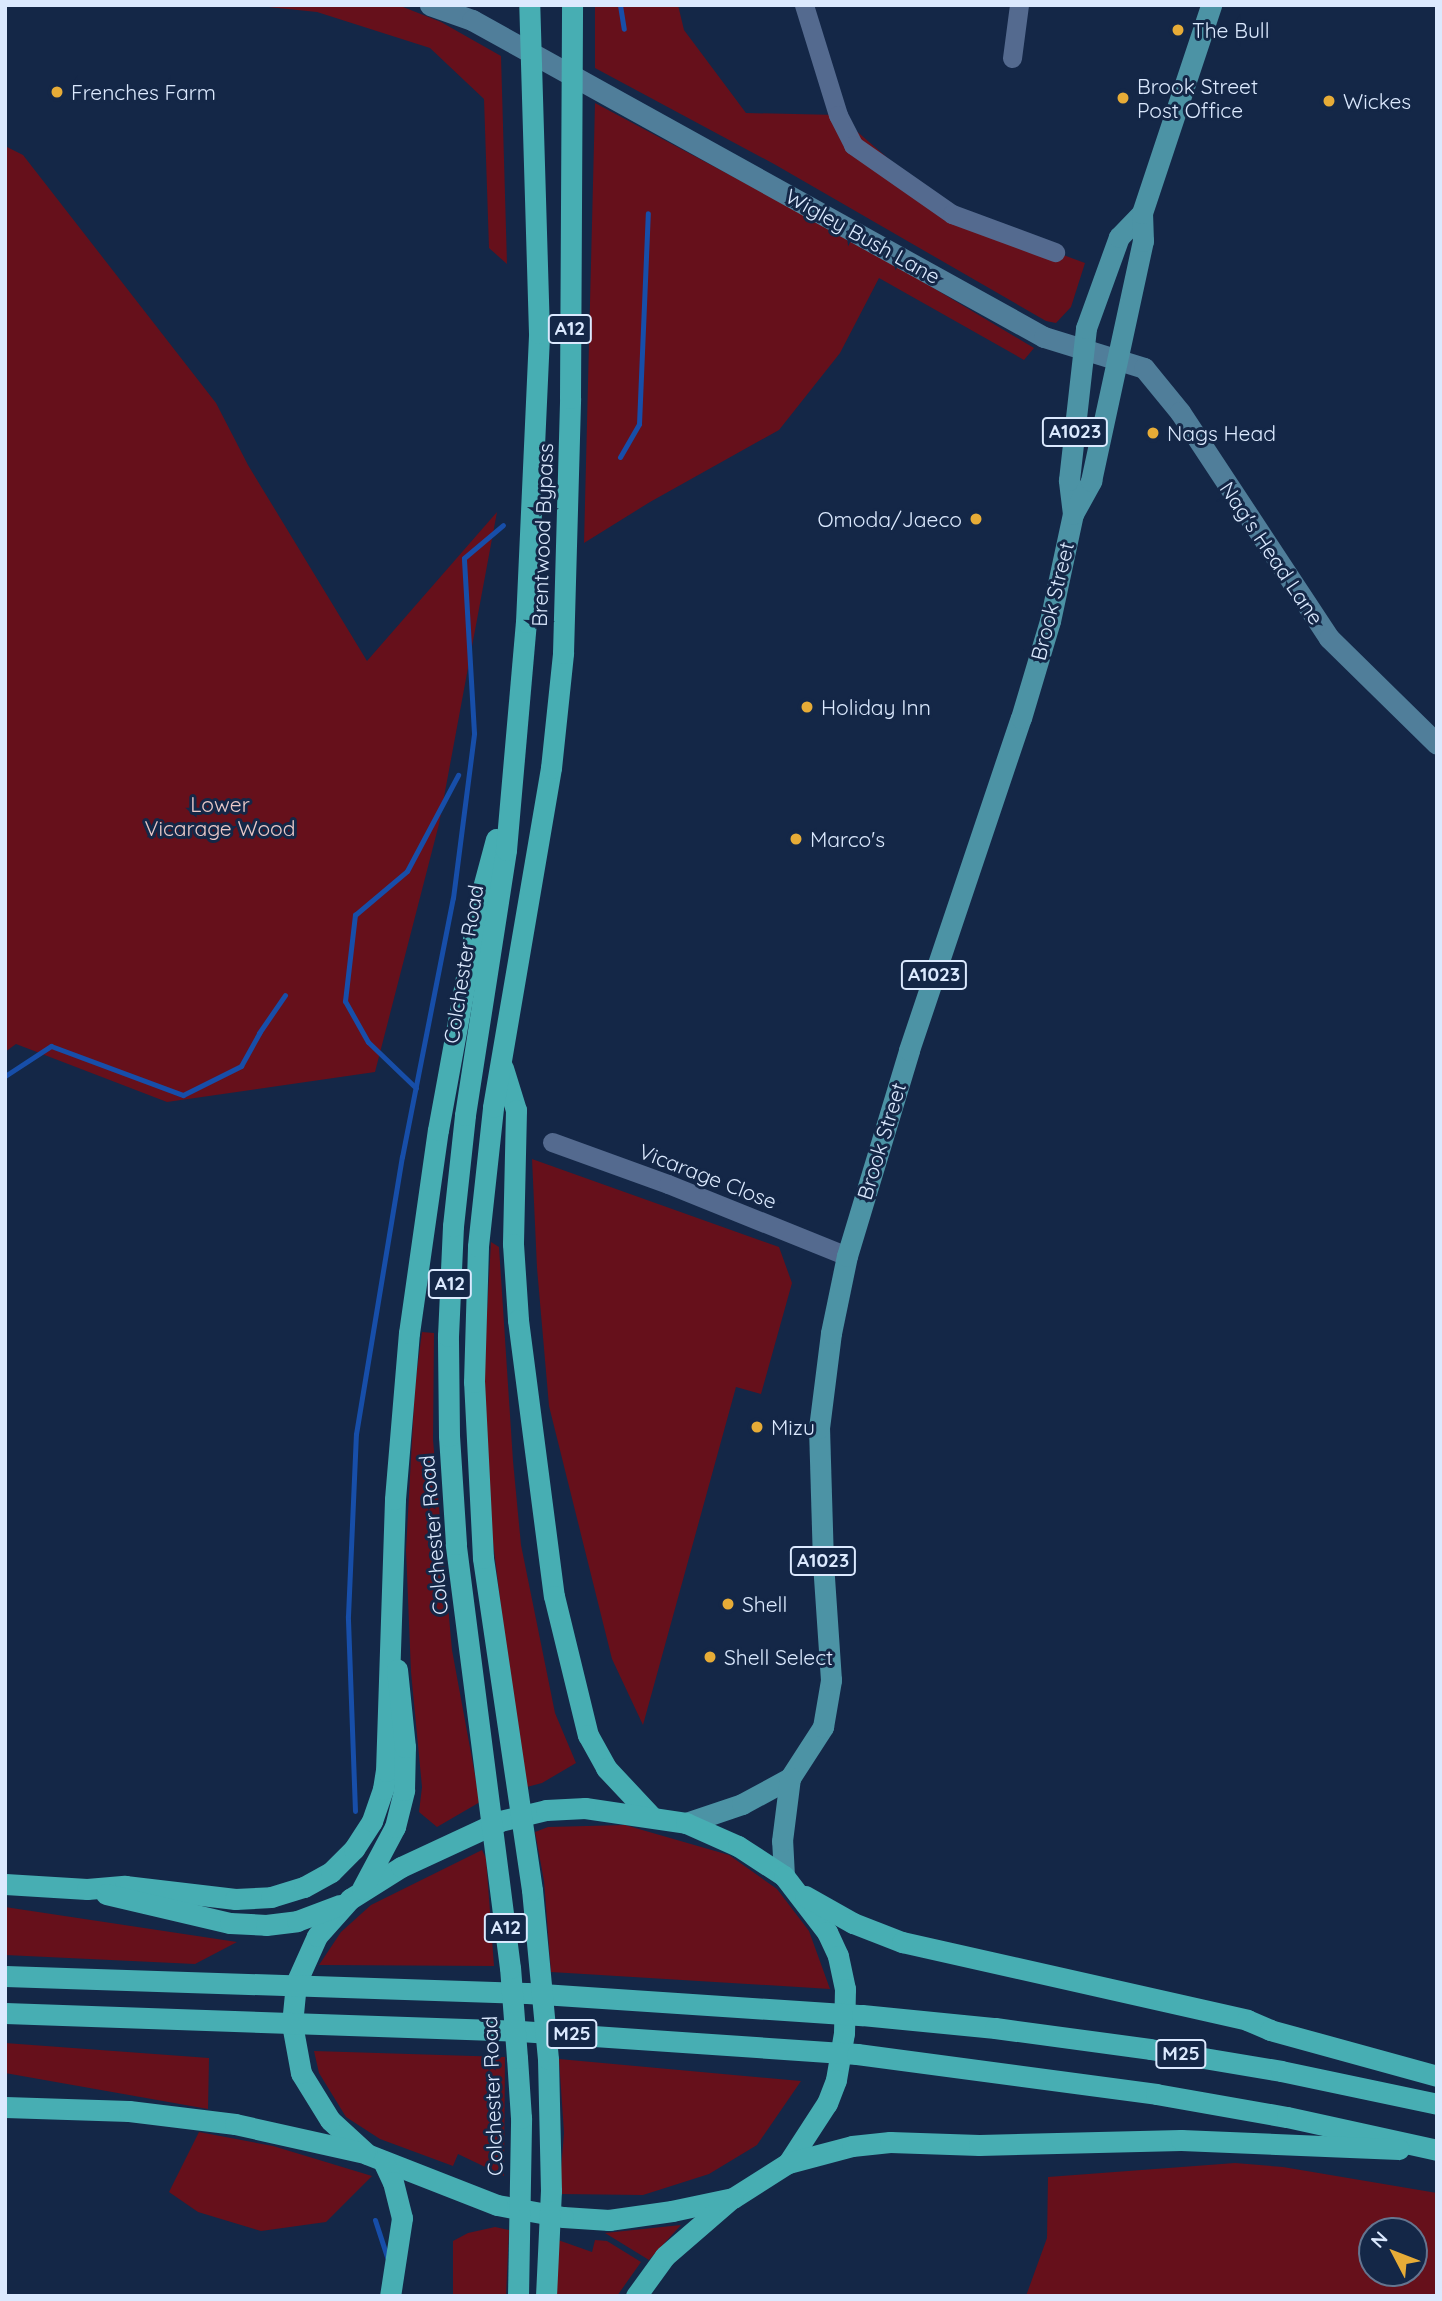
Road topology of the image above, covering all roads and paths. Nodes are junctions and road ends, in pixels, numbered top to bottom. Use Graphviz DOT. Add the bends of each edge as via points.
graph roads {
  1 [pos="430,5"];
  2 [pos="529,5"];
  3 [pos="572,5"];
  4 [pos="804,5"];
  5 [pos="1019,5"];
  6 [pos="1211,5"];
  7 [pos="1012,58"];
  8 [pos="1142,213"];
  9 [pos="1055,252"];
  10 [pos="1084,351"];
  11 [pos="1117,359"];
  12 [pos="1073,514"];
  13 [pos="1437,744"];
  14 [pos="515,770"];
  15 [pos="501,1062"];
  16 [pos="552,1142"];
  17 [pos="847,1256"];
  18 [pos="392,1640"];
  19 [pos="790,1778"];
  20 [pos="650,1816"];
  21 [pos="686,1823"];
  22 [pos="784,1876"];
  23 [pos="5,1884"];
  24 [pos="87,1889"];
  25 [pos="800,1894"];
  26 [pos="356,1895"];
  27 [pos="5,1976"];
  28 [pos="5,2013"];
  29 [pos="1247,2020"];
  30 [pos="1437,2063"];
  31 [pos="1437,2076"];
  32 [pos="1437,2104"];
  33 [pos="5,2107"];
  34 [pos="1434,2149"];
  35 [pos="375,2157"];
  36 [pos="788,2163"];
  37 [pos="733,2198"];
  38 [pos="520,2234"];
  39 [pos="390,2296"];
  40 [pos="512,2296"];
  41 [pos="517,2296"];
  42 [pos="546,2296"];
  43 [pos="636,2296"];
  1 -- 10 [label="street, Wigley Bush Lane" via="472,20 1025,327"];
  2 -- 14 [label="highway, Brentwood Bypass / A12" via="538,332"];
  3 -- 15 [label="highway, Brentwood Bypass / A12" via="563,653 551,768"];
  4 -- 9 [label="street" via="838,115 853,145 951,214"];
  5 -- 7 [label="street"];
  6 -- 8 [label="main road, Brook Street / A1023"];
  8 -- 10 [label="main road, Brook Street / A1023" via="1119,237 1086,328"];
  8 -- 11 [label="main road, Brook Street / A1023" via="1143,241"];
  10 -- 11 [label="street, Wigley Bush Lane"];
  10 -- 12 [label="main road, Brook Street / A1023" via="1069,480"];
  11 -- 12 [label="main road, Brook Street / A1023" via="1091,481"];
  11 -- 13 [label="street, Nag's Head Lane" via="1144,368 1154,379 1329,638"];
  12 -- 17 [label="main road, Brook Street / A1023" via="1050,621 1021,718 909,1050"];
  14 -- 18 [label="highway, A12" via="481,895 434,1157 409,1333"];
  14 -- 38 [label="highway, Colchester Road / A12" via="464,1115 448,1336 456,1544 513,2006 521,2118"];
  15 -- 20 [label="highway, A12" via="516,1110 513,1244 518,1320 554,1596 588,1735 606,1768"];
  15 -- 42 [label="highway, A12" via="478,1246 476,1463 483,1558 532,1890 546,2034 551,2112"];
  16 -- 17 [label="street, Vicarage Close"];
  17 -- 19 [label="main road, Brook Street / A1023" via="819,1428 831,1680 823,1727"];
  18 -- 24 [label="highway" via="383,1789 364,1835 338,1866 304,1887 271,1897 226,1898 134,1887"];
  18 -- 26 [label="highway, A12" via="405,1747 404,1790 395,1827"];
  19 -- 21 [label="main road, Brook Street / A1023" via="742,1804"];
  19 -- 22 [label="main road, Brook Street / A1023" via="782,1841"];
  20 -- 21 [label="highway"];
  20 -- 26 [label="highway" via="585,1808 513,1817 401,1867"];
  21 -- 22 [label="highway" via="737,1846"];
  22 -- 25 [label="highway"];
  23 -- 24 [label="highway"];
  24 -- 26 [label="highway" via="230,1923 266,1925 297,1921"];
  25 -- 29 [label="highway, M25" via="853,1923 902,1942"];
  25 -- 36 [label="highway" via="838,1956 845,1989 844,2033 827,2103"];
  26 -- 35 [label="highway" via="317,1936 304,1960 296,1983 292,2024 309,2089 330,2120"];
  27 -- 32 [label="highway, M25" via="527,1993 922,2020 1217,2060"];
  28 -- 34 [label="highway, M25" via="520,2031 790,2049 922,2062 1194,2100"];
  29 -- 30 [label="highway, M25" via="1269,2020"];
  29 -- 31 [label="highway, M25"];
  33 -- 35 [label="highway" via="130,2111 235,2124"];
  34 -- 36 [label="highway, M25" via="1181,2140 979,2146 890,2142 852,2146"];
  35 -- 37 [label="highway" via="497,2205 571,2218 609,2220"];
  35 -- 39 [label="highway" via="393,2182 402,2218"];
  36 -- 37 [label="highway"];
  37 -- 43 [label="highway" via="665,2256"];
  38 -- 40 [label="highway"];
  38 -- 41 [label="highway, Colchester Road / A12"];
}
